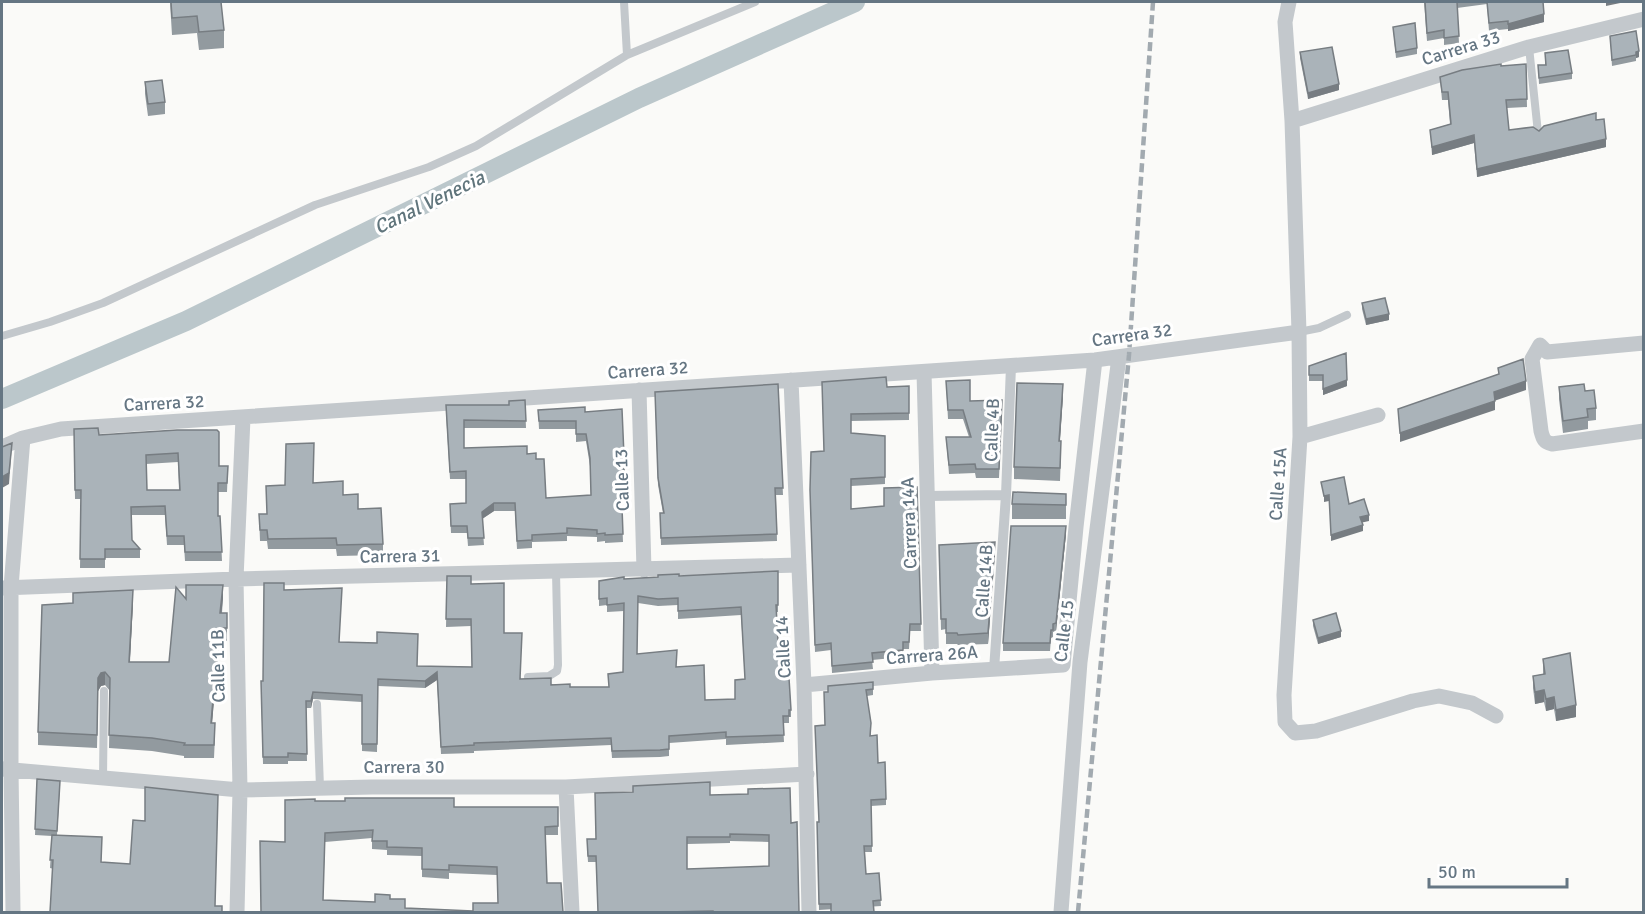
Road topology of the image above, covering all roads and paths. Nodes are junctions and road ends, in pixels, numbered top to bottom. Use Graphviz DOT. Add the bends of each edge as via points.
graph roads {
  1 [pos="624,2"];
  2 [pos="754,2"];
  3 [pos="1288,2"];
  4 [pos="1644,19"];
  5 [pos="1529,47"];
  6 [pos="627,56"];
  7 [pos="1292,121"];
  8 [pos="1538,133"];
  9 [pos="1347,315"];
  10 [pos="1299,332"];
  11 [pos="2,336"];
  12 [pos="1644,343"];
  13 [pos="1119,357"];
  14 [pos="1095,360"];
  15 [pos="1011,366"];
  16 [pos="924,372"];
  17 [pos="791,380"];
  18 [pos="639,390"];
  19 [pos="1378,415"];
  20 [pos="243,418"];
  21 [pos="1644,431"];
  22 [pos="1300,437"];
  23 [pos="23,438"];
  24 [pos="2,447"];
  25 [pos="1006,495"];
  26 [pos="927,496"];
  27 [pos="1004,526"];
  28 [pos="1016,527"];
  29 [pos="799,565"];
  30 [pos="644,570"];
  31 [pos="556,572"];
  32 [pos="236,579"];
  33 [pos="7,588"];
  34 [pos="1063,664"];
  35 [pos="994,670"];
  36 [pos="932,673"];
  37 [pos="528,677"];
  38 [pos="804,685"];
  39 [pos="104,691"];
  40 [pos="317,704"];
  41 [pos="1496,716"];
  42 [pos="6,769"];
  43 [pos="807,774"];
  44 [pos="103,778"];
  45 [pos="566,787"];
  46 [pos="320,788"];
  47 [pos="240,790"];
  48 [pos="13,912"];
  49 [pos="237,912"];
  50 [pos="572,912"];
  51 [pos="809,912"];
  52 [pos="1061,912"];
  1 -- 6 [label="lane"];
  2 -- 6 [label="lane"];
  3 -- 7 [label="street, Calle 15A" via="1285,22"];
  4 -- 5 [label="street, Carrera 33"];
  5 -- 7 [label="street, Carrera 33"];
  5 -- 8 [label="lane"];
  6 -- 11 [label="lane" via="476,146 429,167 315,205 103,303"];
  7 -- 10 [label="street, Calle 15A"];
  9 -- 10 [label="lane"];
  10 -- 13 [label="street, Carrera 32"];
  10 -- 22 [label="street, Calle 15A"];
  12 -- 21 [label="street" via="1548,352 1540,345 1532,358 1543,440 1552,444"];
  13 -- 14 [label="street, Carrera 32"];
  13 -- 52 [label="street, Calle 15" via="1080,662"];
  14 -- 15 [label="street, Carrera 32"];
  14 -- 34 [label="street, Calle 15" via="1070,527"];
  15 -- 16 [label="street, Carrera 32"];
  15 -- 25 [label="street, Calle 4B"];
  16 -- 17 [label="street, Carrera 32"];
  16 -- 26 [label="street, Carrera 14A"];
  17 -- 18 [label="street, Carrera 32"];
  17 -- 29 [label="street, Calle 14"];
  18 -- 20 [label="street, Carrera 32"];
  18 -- 30 [label="street, Calle 13"];
  19 -- 22 [label="street"];
  20 -- 23 [label="street, Carrera 32" via="61,429"];
  20 -- 32 [label="street, Calle 11B"];
  22 -- 41 [label="street, Calle 15A" via="1283,715 1289,729 1300,734 1316,731 1439,696 1472,703"];
  23 -- 24 [label="street, Carrera 32"];
  23 -- 33 [label="street"];
  25 -- 26 [label="street"];
  25 -- 27 [label="street, Calle 14B"];
  26 -- 36 [label="street, Carrera 14A"];
  27 -- 28 [label="street"];
  27 -- 35 [label="street, Calle 14B"];
  29 -- 30 [label="street, Carrera 31"];
  29 -- 38 [label="street, Calle 14"];
  30 -- 31 [label="street, Carrera 31"];
  31 -- 32 [label="street, Carrera 31"];
  31 -- 37 [label="lane" via="557,671 549,676"];
  32 -- 33 [label="street, Carrera 31"];
  32 -- 47 [label="street, Calle 11B"];
  33 -- 42 [label="street"];
  34 -- 35 [label="street, Carrera 26A"];
  35 -- 36 [label="street, Carrera 26A"];
  36 -- 38 [label="street, Carrera 26A"];
  38 -- 43 [label="street, Calle 14"];
  39 -- 44 [label="lane"];
  40 -- 46 [label="lane"];
  42 -- 44 [label="street, Carrera 30"];
  42 -- 48 [label="street"];
  43 -- 45 [label="street, Carrera 30"];
  43 -- 51 [label="street, Calle 14"];
  44 -- 47 [label="street, Carrera 30"];
  45 -- 46 [label="street, Carrera 30"];
  45 -- 50 [label="street"];
  46 -- 47 [label="street, Carrera 30"];
  47 -- 49 [label="street, Calle 11B"];
}
